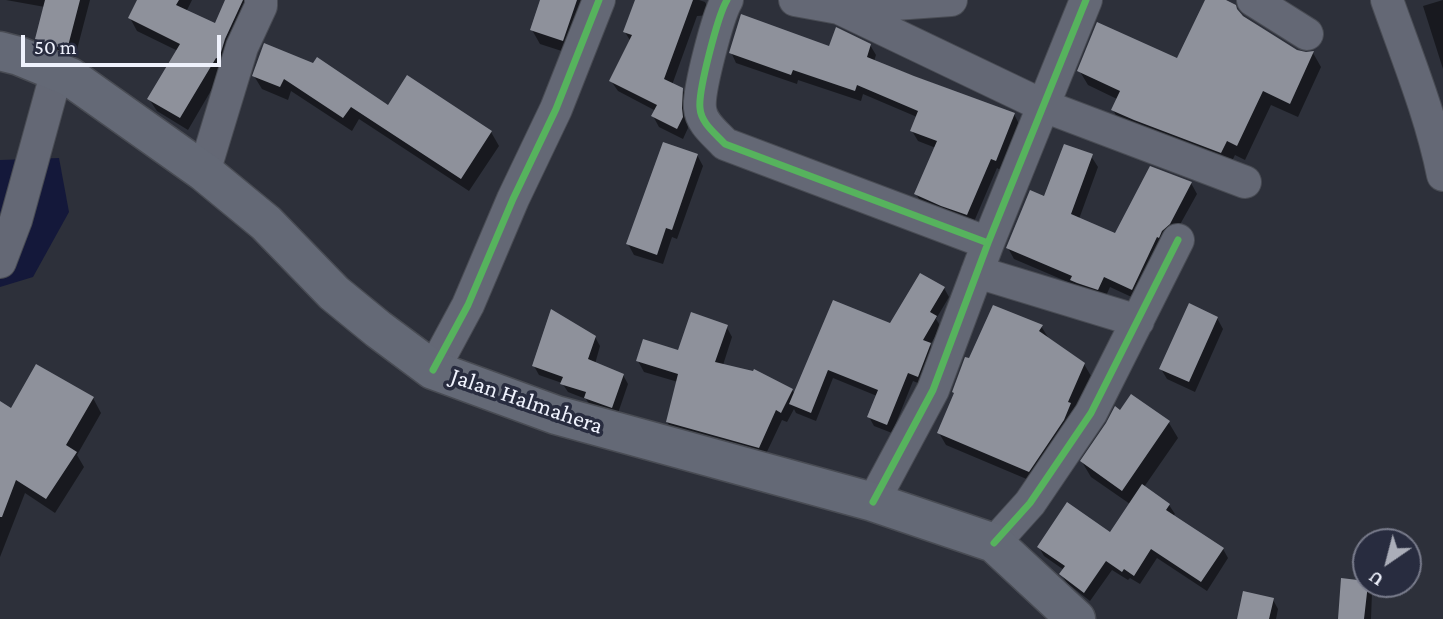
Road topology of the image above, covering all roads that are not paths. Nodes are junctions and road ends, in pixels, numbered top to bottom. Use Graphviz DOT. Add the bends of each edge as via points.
graph roads {
  1 [pos="261,0"];
  2 [pos="599,0"];
  3 [pos="727,0"];
  4 [pos="794,0"];
  5 [pos="951,0"];
  6 [pos="1086,0"];
  7 [pos="1253,0"];
  8 [pos="1387,0"];
  9 [pos="839,8"];
  10 [pos="1307,34"];
  11 [pos="0,51"];
  12 [pos="57,71"];
  13 [pos="1044,106"];
  14 [pos="204,172"];
  15 [pos="1443,175"];
  16 [pos="1245,182"];
  17 [pos="1178,240"];
  18 [pos="988,243"];
  19 [pos="0,262"];
  20 [pos="977,272"];
  21 [pos="1138,321"];
  22 [pos="433,370"];
  23 [pos="873,502"];
  24 [pos="994,543"];
  25 [pos="1076,619"];
  1 -- 14 [label="street"];
  2 -- 22 [label="street" via="556,109 468,305"];
  3 -- 18 [label="street" via="699,108 706,124 725,144"];
  4 -- 9 [label="street"];
  5 -- 9 [label="street"];
  6 -- 13 [label="street"];
  7 -- 10 [label="street"];
  8 -- 15 [label="street"];
  9 -- 13 [label="street"];
  11 -- 12 [label="main road, Jalan Halmahera"];
  12 -- 14 [label="main road, Jalan Halmahera"];
  12 -- 19 [label="street"];
  13 -- 16 [label="street"];
  13 -- 18 [label="street"];
  14 -- 22 [label="main road, Jalan Halmahera" via="267,223 334,293"];
  17 -- 21 [label="street"];
  18 -- 20 [label="street"];
  20 -- 21 [label="street"];
  20 -- 23 [label="street" via="933,390"];
  21 -- 24 [label="street" via="1061,460"];
  22 -- 23 [label="main road, Jalan Halmahera" via="556,415"];
  23 -- 24 [label="main road, Jalan Halmahera"];
  24 -- 25 [label="main road, Jalan Halmahera"];
}
